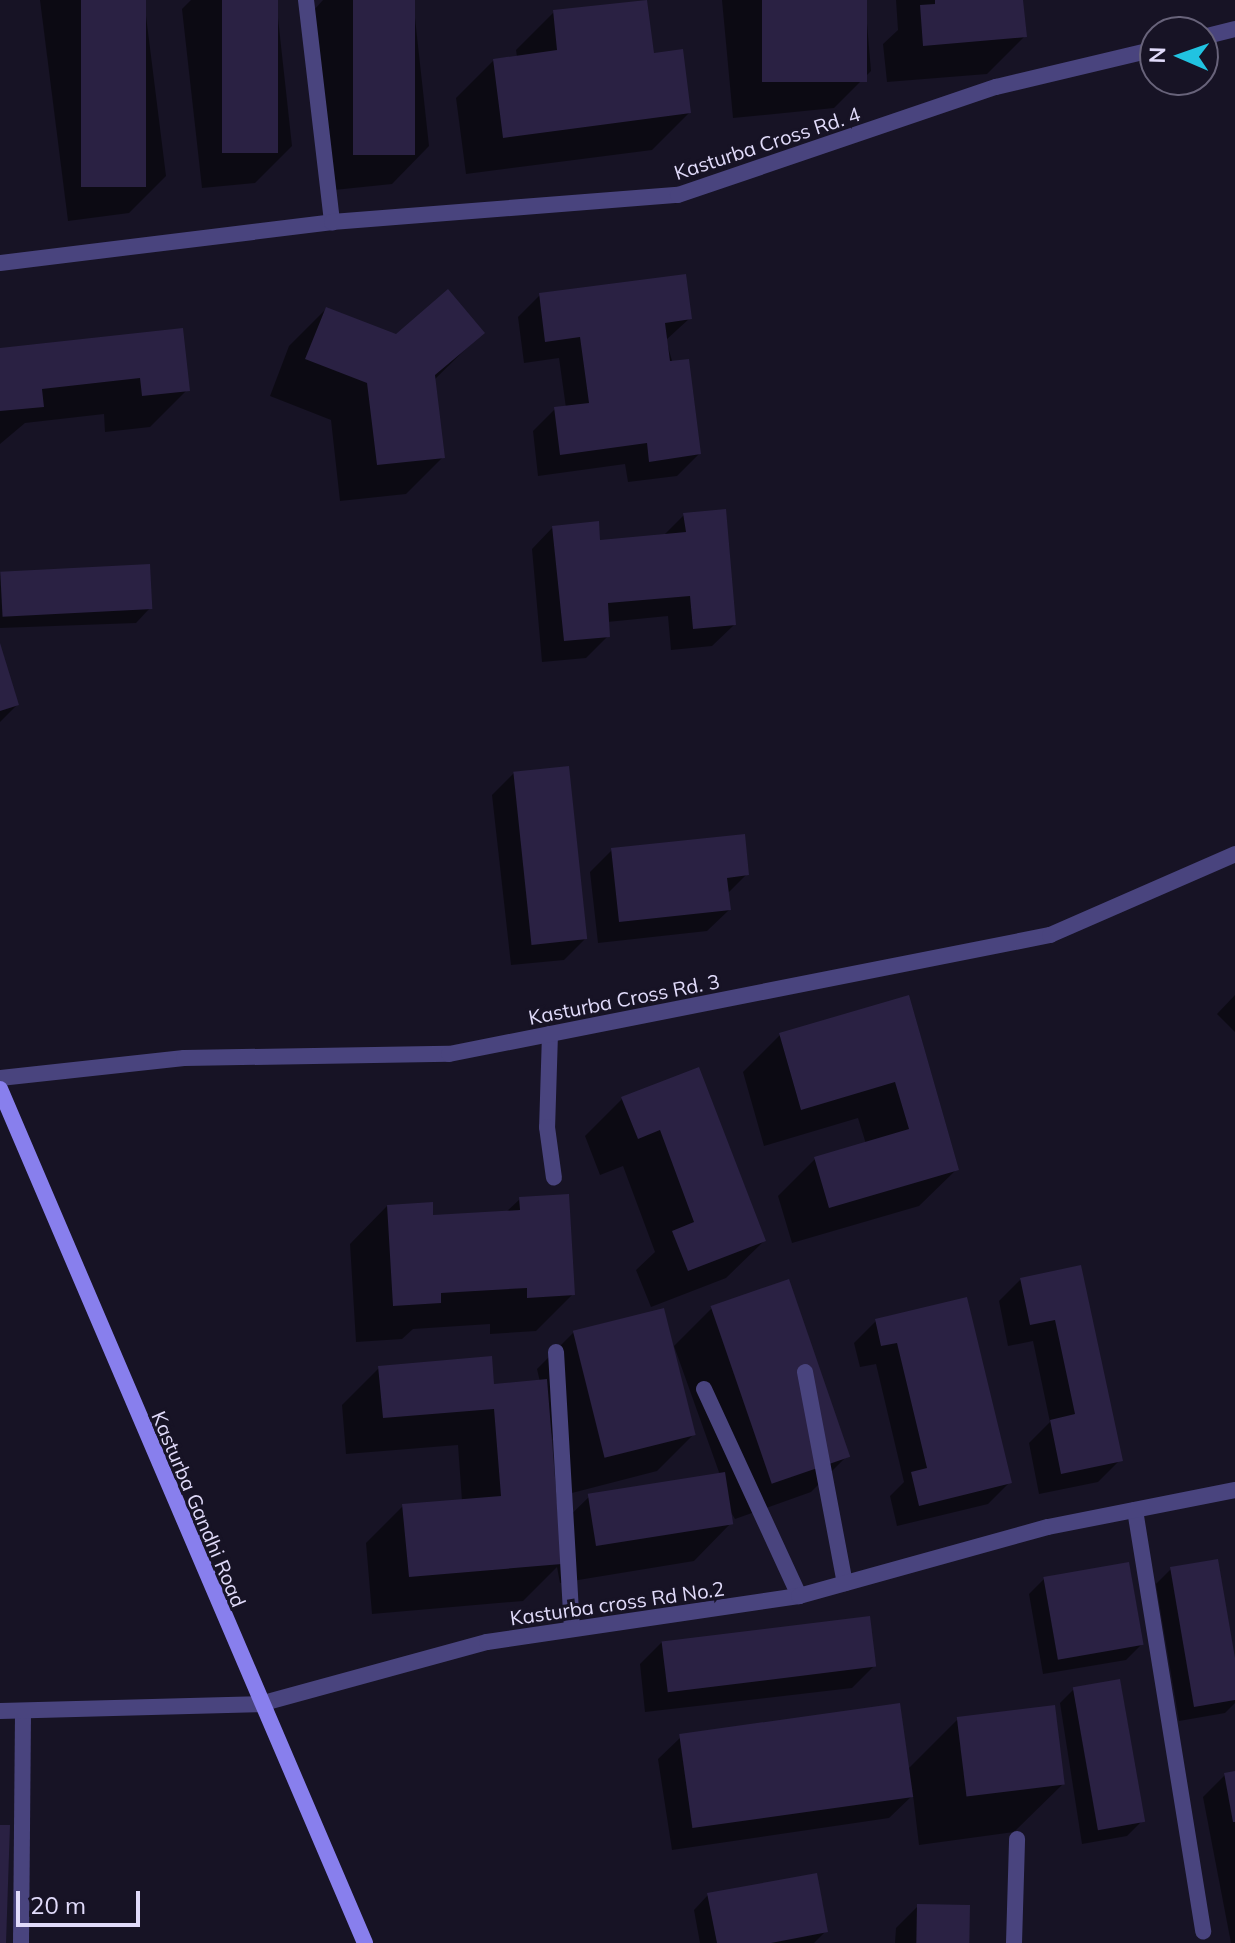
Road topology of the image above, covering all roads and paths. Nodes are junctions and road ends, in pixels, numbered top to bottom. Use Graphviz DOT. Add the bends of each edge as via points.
graph roads {
  1 [pos="306,0"];
  2 [pos="1139,53"];
  3 [pos="332,222"];
  4 [pos="0,263"];
  5 [pos="1235,854"];
  6 [pos="550,1034"];
  7 [pos="0,1078"];
  8 [pos="0,1089"];
  9 [pos="554,1178"];
  10 [pos="556,1352"];
  11 [pos="805,1372"];
  12 [pos="704,1389"];
  13 [pos="1235,1490"];
  14 [pos="1135,1510"];
  15 [pos="845,1583"];
  16 [pos="799,1596"];
  17 [pos="572,1629"];
  18 [pos="260,1704"];
  19 [pos="0,1711"];
  20 [pos="23,1711"];
  21 [pos="1017,1839"];
  22 [pos="1203,1932"];
  23 [pos="21,1943"];
  24 [pos="365,1943"];
  25 [pos="1014,1943"];
  1 -- 3 [label="street"];
  2 -- 3 [label="street, Kasturba Cross Rd. 4" via="996,87 678,195"];
  3 -- 4 [label="street, Kasturba Cross Rd. 4"];
  5 -- 6 [label="street, Kasturba Cross Rd. 3" via="1050,935"];
  6 -- 7 [label="street, Kasturba Cross Rd. 3" via="449,1054 184,1058"];
  6 -- 9 [label="street" via="547,1127"];
  8 -- 18 [label="main road, Kasturba Gandhi Road"];
  10 -- 17 [label="street"];
  11 -- 15 [label="street"];
  12 -- 16 [label="street"];
  13 -- 14 [label="street, Kasturba cross Rd No.2"];
  14 -- 15 [label="street, Kasturba cross Rd No.2" via="1048,1527"];
  14 -- 22 [label="street"];
  15 -- 16 [label="street, Kasturba cross Rd No.2"];
  16 -- 17 [label="street, Kasturba cross Rd No.2"];
  17 -- 18 [label="street, Kasturba cross Rd No.2" via="487,1642"];
  18 -- 20 [label="street, Kasturba cross Rd No.2"];
  18 -- 24 [label="main road, Kasturba Gandhi Road"];
  19 -- 20 [label="street, Kasturba cross Rd No.2"];
  20 -- 23 [label="street"];
  21 -- 25 [label="street"];
}
